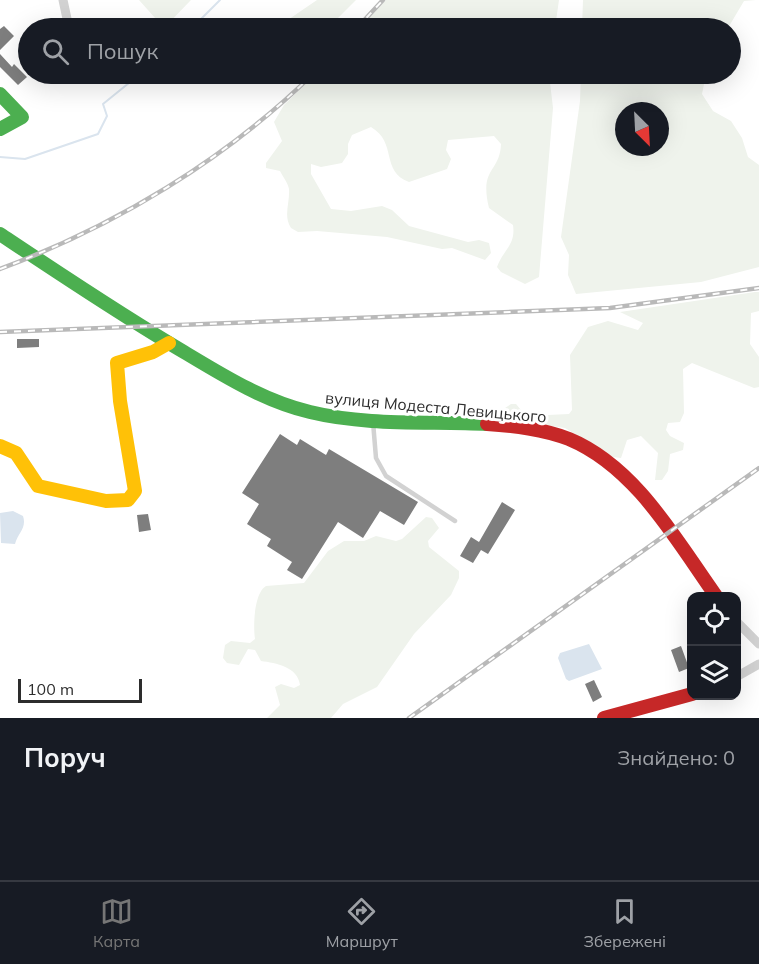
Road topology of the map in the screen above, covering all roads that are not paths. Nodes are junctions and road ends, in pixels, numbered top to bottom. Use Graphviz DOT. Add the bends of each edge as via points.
graph roads {
  1 [pos="63,0"];
  2 [pos="67,18"];
  3 [pos="0,94"];
  4 [pos="0,129"];
  5 [pos="0,234"];
  6 [pos="170,343"];
  7 [pos="373,419"];
  8 [pos="0,446"];
  9 [pos="455,521"];
  10 [pos="712,592"];
  11 [pos="741,626"];
  12 [pos="759,644"];
  13 [pos="759,664"];
  14 [pos="741,674"];
  15 [pos="687,694"];
  16 [pos="604,718"];
  1 -- 2 [label="street"];
  3 -- 4 [label="street" via="22,117"];
  5 -- 6 [label="street, вулиця Модеста Левицького"];
  6 -- 7 [label="street, вулиця Модеста Левицького" via="254,393 333,417"];
  6 -- 8 [label="street" via="117,363 135,491 130,499 121,503 38,486 16,453"];
  7 -- 9 [label="lane" via="376,458 386,476"];
  7 -- 10 [label="street, вулиця Модеста Левицького" via="539,430 571,439 610,463 627,480"];
  11 -- 12 [label="street"];
  13 -- 14 [label="street"];
  15 -- 16 [label="street"];
}
